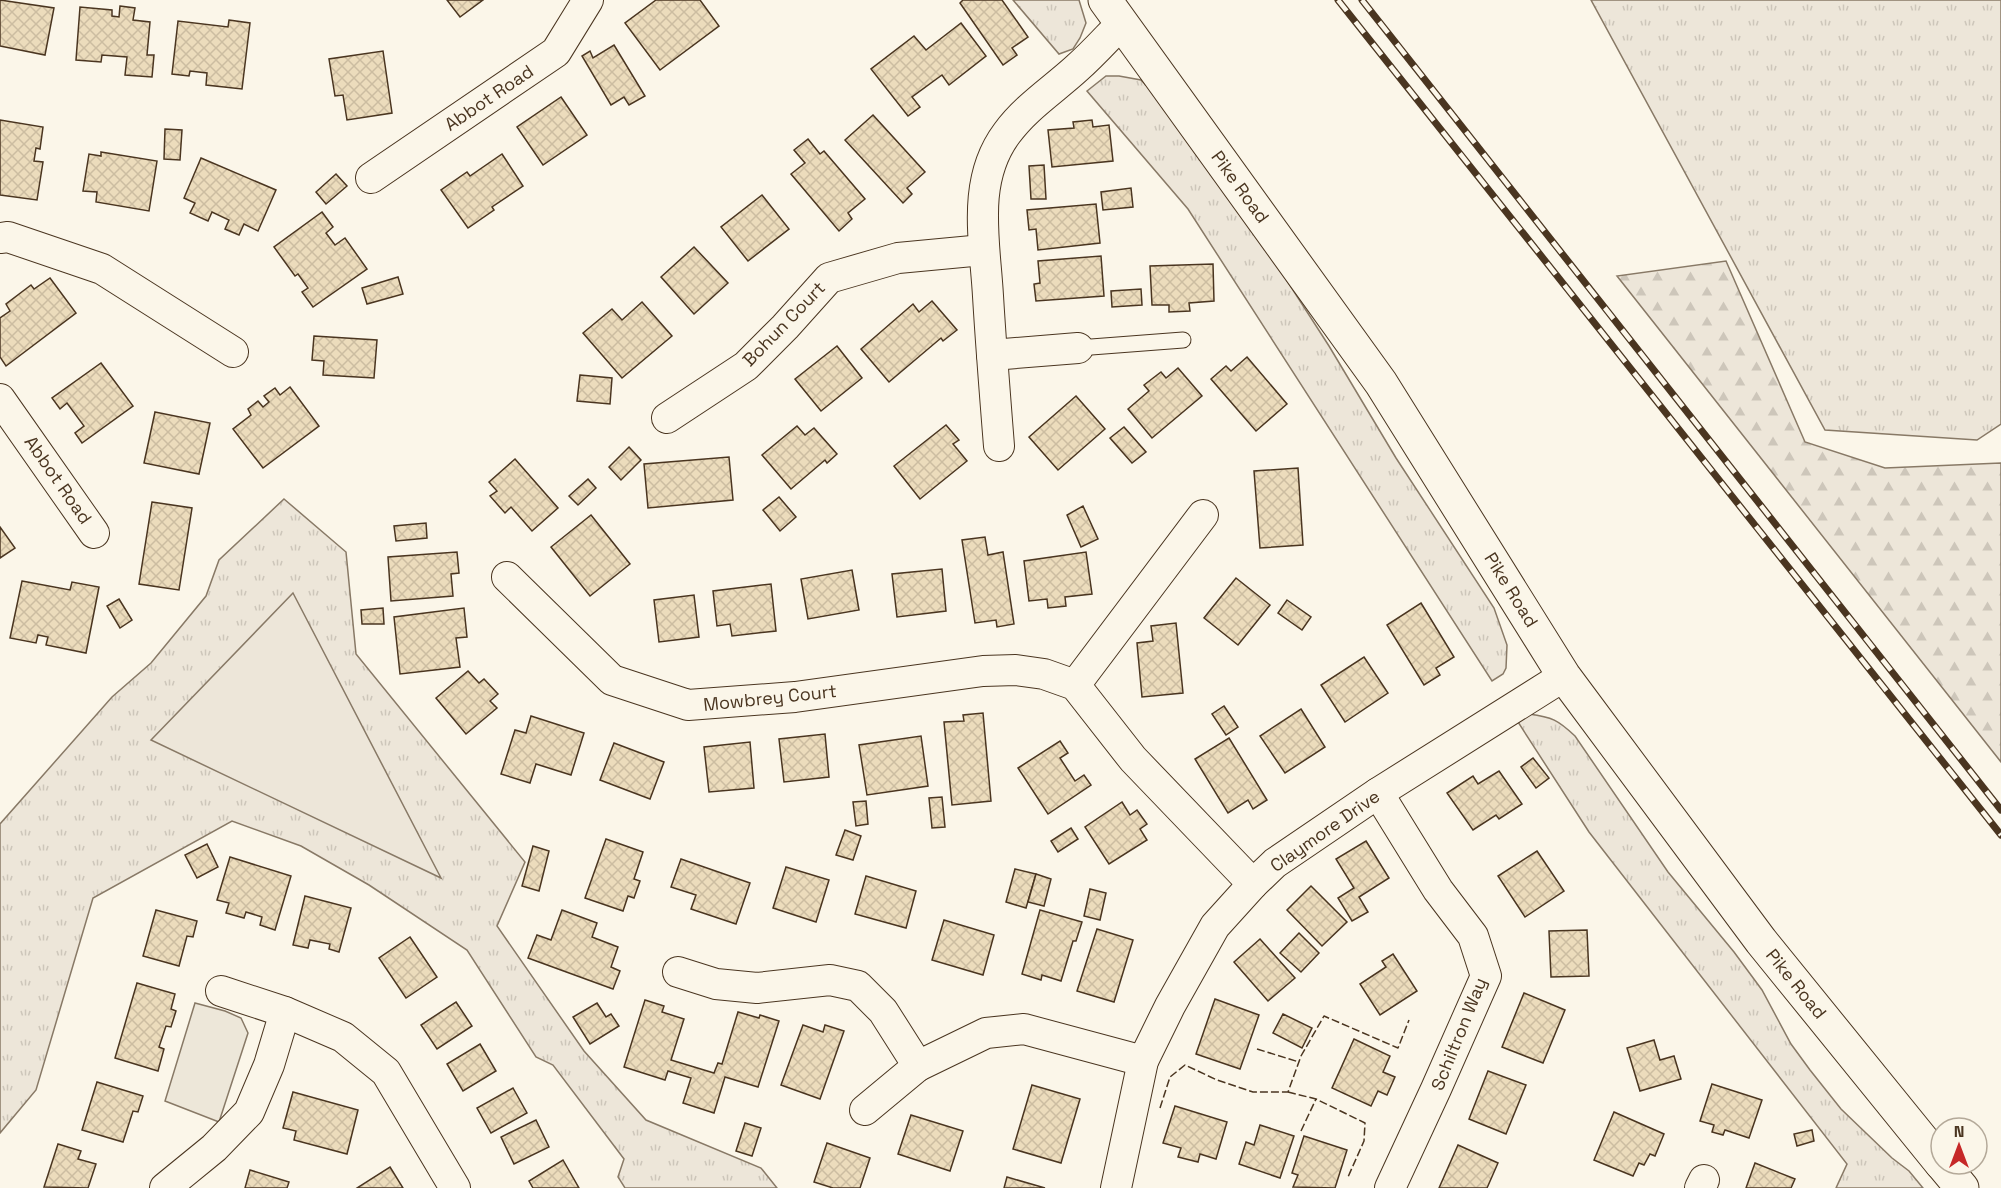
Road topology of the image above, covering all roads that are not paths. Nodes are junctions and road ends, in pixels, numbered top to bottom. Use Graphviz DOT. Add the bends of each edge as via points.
graph roads {
  1 [pos="588,0"];
  2 [pos="1114,12"];
  3 [pos="371,177"];
  4 [pos="0,238"];
  5 [pos="983,250"];
  6 [pos="1183,340"];
  7 [pos="1078,348"];
  8 [pos="232,352"];
  9 [pos="992,355"];
  10 [pos="0,399"];
  11 [pos="667,418"];
  12 [pos="999,446"];
  13 [pos="1203,515"];
  14 [pos="94,533"];
  15 [pos="507,577"];
  16 [pos="1564,676"];
  17 [pos="1076,685"];
  18 [pos="1378,793"];
  19 [pos="1253,884"];
  20 [pos="678,972"];
  21 [pos="221,991"];
  22 [pos="285,1012"];
  23 [pos="1143,1061"];
  24 [pos="918,1066"];
  25 [pos="865,1110"];
  26 [pos="1929,1147"];
  27 [pos="1952,1176"];
  28 [pos="165,1188"];
  29 [pos="455,1188"];
  30 [pos="1116,1188"];
  31 [pos="1390,1188"];
  32 [pos="1962,1188"];
  1 -- 3 [label="street, Abbot Road" via="556,52"];
  2 -- 5 [label="street" via="1078,68 1028,108 1006,134 987,173"];
  2 -- 16 [label="street, Pike Road" via="1381,382"];
  4 -- 8 [label="street" via="8,237 102,268"];
  5 -- 9 [label="street"];
  5 -- 11 [label="street, Bohun Court" via="898,258 829,278 746,366"];
  6 -- 7 [label="lane"];
  7 -- 9 [label="street"];
  9 -- 12 [label="street"];
  10 -- 14 [label="street, Abbot Road"];
  13 -- 17 [label="street"];
  15 -- 17 [label="street, Mowbrey Court" via="612,680 688,705 795,697 983,671 1044,674"];
  16 -- 18 [label="street, Claymore Drive"];
  16 -- 26 [label="street, Pike Road" via="1761,941"];
  17 -- 19 [label="street" via="1133,759"];
  18 -- 19 [label="street, Claymore Drive" via="1275,863"];
  18 -- 31 [label="street, Schiltron Way" via="1438,890 1473,936 1486,976"];
  19 -- 23 [label="street, Claymore Drive" via="1215,926"];
  20 -- 24 [label="street" via="716,984 757,988 830,980 858,986 883,1011"];
  21 -- 22 [label="street"];
  22 -- 28 [label="street" via="249,1112 214,1148"];
  22 -- 29 [label="street" via="344,1036 386,1072"];
  23 -- 24 [label="street" via="1024,1029 986,1033"];
  23 -- 30 [label="street, Claymore Drive"];
  24 -- 25 [label="street"];
  27 -- 32 [label="street, Pike Road"];
}
